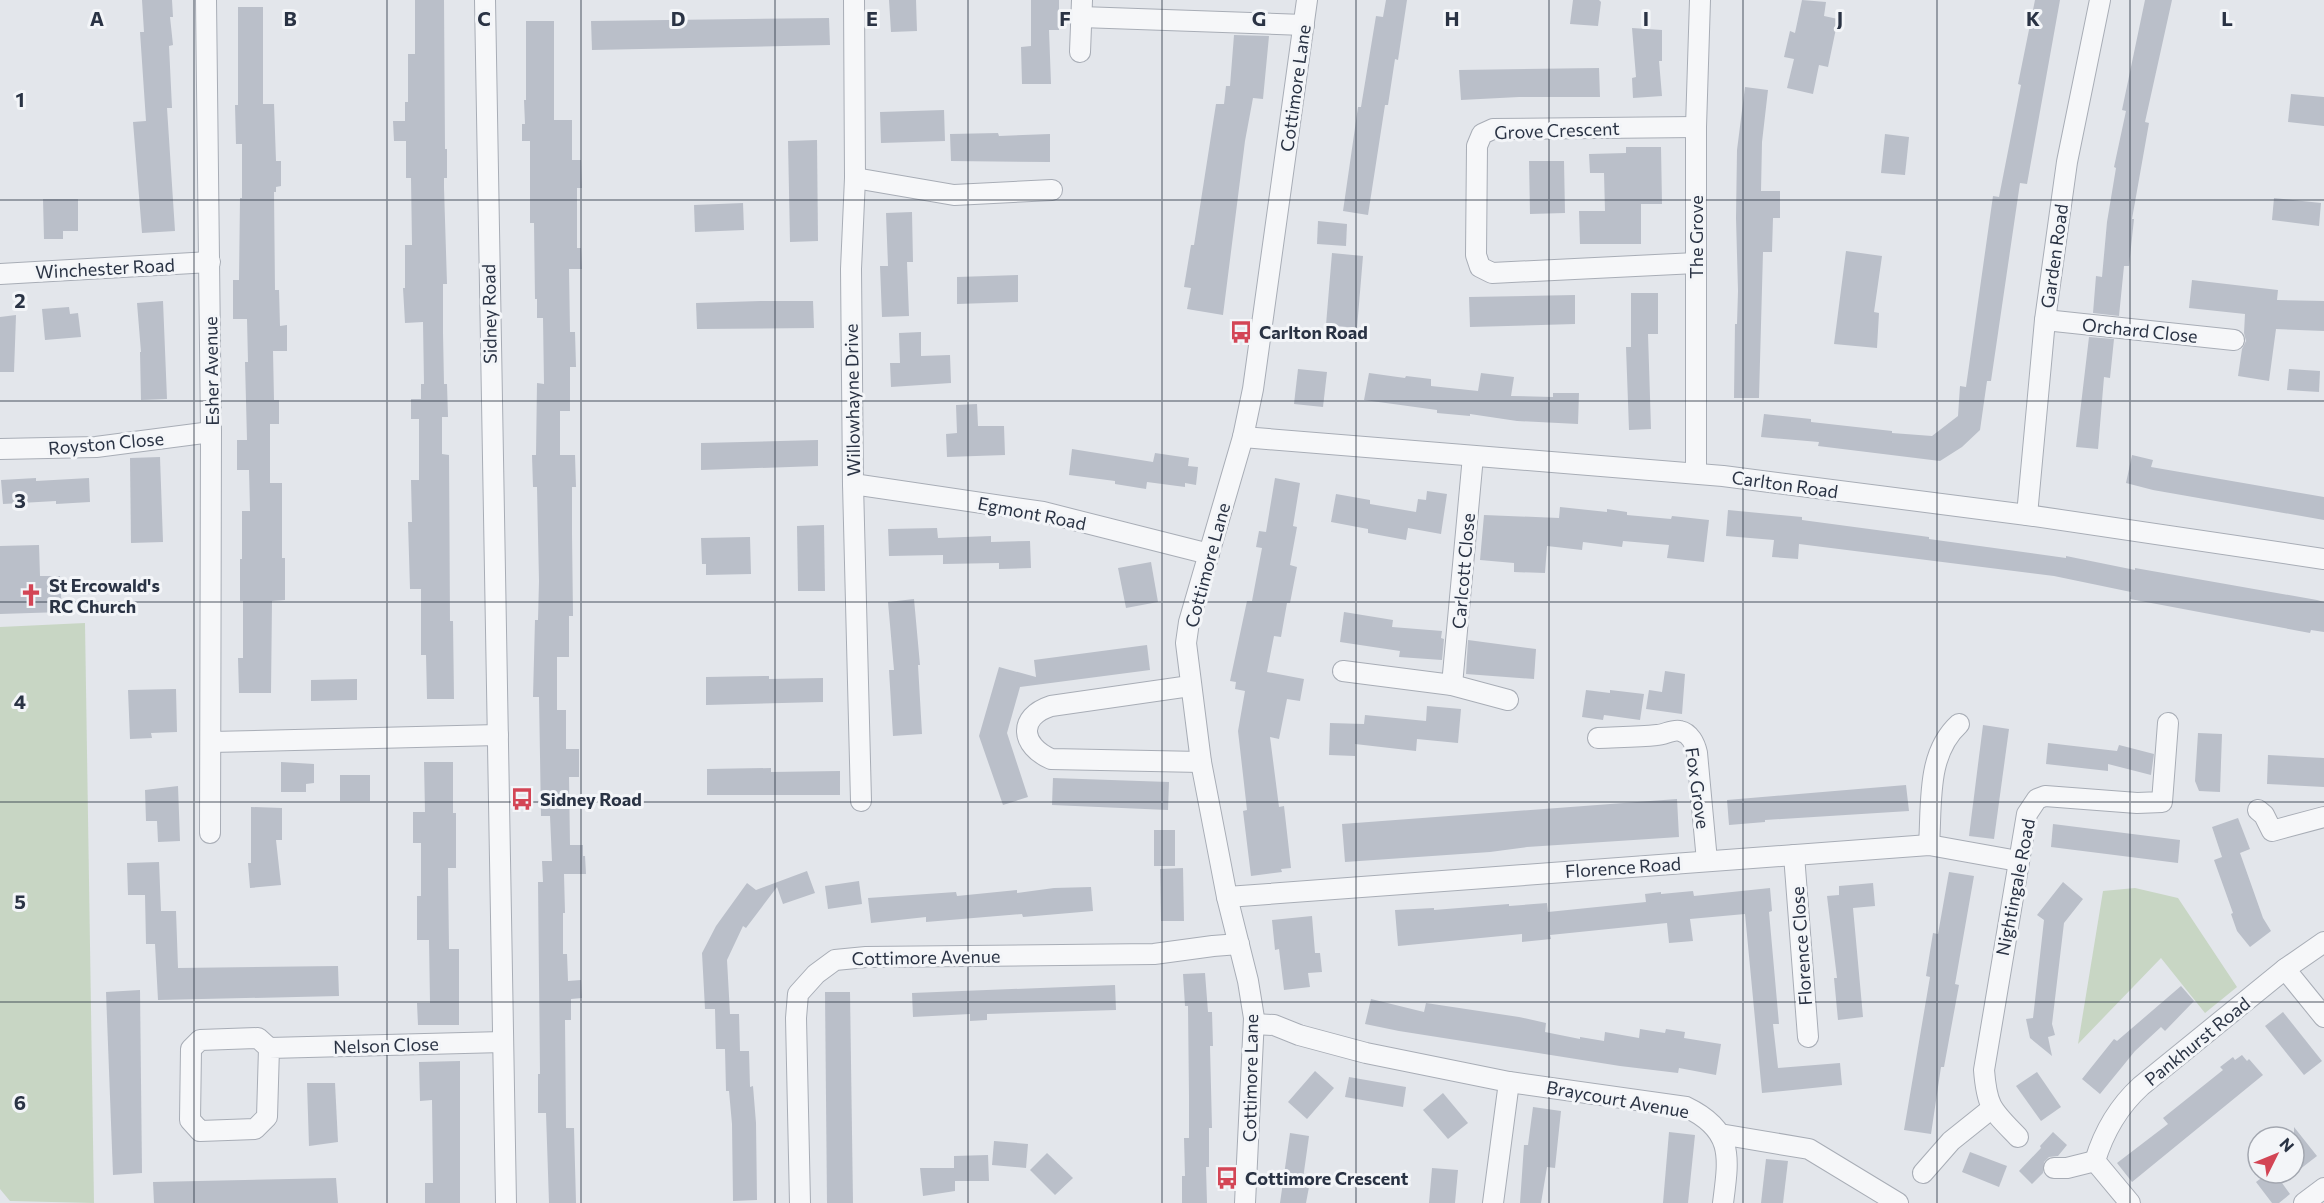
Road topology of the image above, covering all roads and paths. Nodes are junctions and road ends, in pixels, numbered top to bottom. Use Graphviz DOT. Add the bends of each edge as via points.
graph roads {
  1 [pos="206,0"];
  2 [pos="485,0"];
  3 [pos="854,0"];
  4 [pos="1307,0"];
  5 [pos="1700,0"];
  6 [pos="2100,0"];
  7 [pos="1082,9"];
  8 [pos="1304,25"];
  9 [pos="1080,52"];
  10 [pos="1696,127"];
  11 [pos="855,178"];
  12 [pos="1052,190"];
  13 [pos="210,262"];
  14 [pos="1696,263"];
  15 [pos="0,274"];
  16 [pos="2045,320"];
  17 [pos="2234,340"];
  18 [pos="211,432"];
  19 [pos="1243,437"];
  20 [pos="0,449"];
  21 [pos="1473,456"];
  22 [pos="1696,473"];
  23 [pos="853,484"];
  24 [pos="2027,515"];
  25 [pos="1209,554"];
  26 [pos="2324,559"];
  27 [pos="1343,671"];
  28 [pos="1452,685"];
  29 [pos="1190,686"];
  30 [pos="1508,700"];
  31 [pos="2168,723"];
  32 [pos="1959,724"];
  33 [pos="498,735"];
  34 [pos="1598,738"];
  35 [pos="211,742"];
  36 [pos="1201,762"];
  37 [pos="861,801"];
  38 [pos="2258,810"];
  39 [pos="2324,817"];
  40 [pos="210,833"];
  41 [pos="1929,845"];
  42 [pos="1794,855"];
  43 [pos="1707,861"];
  44 [pos="2018,861"];
  45 [pos="1227,897"];
  46 [pos="2324,942"];
  47 [pos="1239,944"];
  48 [pos="2285,969"];
  49 [pos="2324,1017"];
  50 [pos="1254,1024"];
  51 [pos="1808,1037"];
  52 [pos="503,1042"];
  53 [pos="269,1048"];
  54 [pos="1509,1082"];
  55 [pos="1991,1109"];
  56 [pos="1719,1134"];
  57 [pos="2018,1137"];
  58 [pos="2095,1161"];
  59 [pos="2054,1168"];
  60 [pos="1923,1173"];
  61 [pos="2324,1188"];
  62 [pos="506,1203"];
  63 [pos="800,1203"];
  64 [pos="1245,1203"];
  65 [pos="1493,1203"];
  66 [pos="1724,1203"];
  67 [pos="1898,1203"];
  68 [pos="2130,1203"];
  69 [pos="2304,1203"];
  1 -- 13 [label="street, Esher Avenue"];
  2 -- 33 [label="street, Sidney Road"];
  3 -- 11 [label="street, Willowhayne Drive"];
  4 -- 8 [label="street, Cottimore Lane"];
  5 -- 10 [label="street, The Grove"];
  6 -- 16 [label="street, Garden Road" via="2067,162"];
  7 -- 8 [label="street"];
  7 -- 9 [label="street"];
  8 -- 19 [label="street, Cottimore Lane"];
  10 -- 14 [label="street, The Grove"];
  10 -- 14 [label="street, Grove Crescent" via="1493,129 1482,134 1477,146 1476,255 1480,267 1492,273"];
  11 -- 12 [label="street" via="954,195"];
  11 -- 23 [label="street, Willowhayne Drive" via="851,269"];
  13 -- 15 [label="street, Winchester Road"];
  13 -- 18 [label="street, Esher Avenue"];
  14 -- 22 [label="street, The Grove"];
  16 -- 17 [label="street, Orchard Close"];
  16 -- 24 [label="street, Garden Road"];
  18 -- 20 [label="street, Royston Close" via="96,447"];
  18 -- 35 [label="street, Esher Avenue"];
  19 -- 21 [label="street, Carlton Road"];
  19 -- 25 [label="street, Cottimore Lane"];
  21 -- 22 [label="street, Carlton Road"];
  21 -- 28 [label="street, Carlcott Close"];
  22 -- 24 [label="street, Carlton Road"];
  23 -- 25 [label="street, Egmont Road" via="1043,512"];
  23 -- 37 [label="street, Willowhayne Drive"];
  24 -- 26 [label="street, Carlton Road"];
  25 -- 29 [label="street, Cottimore Lane" via="1189,622 1186,643"];
  27 -- 28 [label="street"];
  28 -- 30 [label="street"];
  29 -- 36 [label="street, Cottimore Lane"];
  29 -- 36 [label="street" via="1051,706 1034,715 1026,731 1035,749 1051,759"];
  31 -- 44 [label="street, Nightingale Road" via="2162,802 2045,796 2037,799 2027,814"];
  32 -- 41 [label="street" via="1938,754"];
  33 -- 35 [label="street"];
  33 -- 52 [label="street, Sidney Road"];
  34 -- 43 [label="street, Fox Grove" via="1674,731 1687,734 1697,753"];
  35 -- 40 [label="street, Esher Avenue"];
  36 -- 45 [label="street, Cottimore Lane"];
  38 -- 39 [label="street" via="2272,831"];
  41 -- 42 [label="street, Florence Road"];
  41 -- 44 [label="street, Florence Road"];
  42 -- 43 [label="street, Florence Road"];
  42 -- 51 [label="street, Florence Close"];
  43 -- 45 [label="street, Florence Road"];
  44 -- 55 [label="street, Nightingale Road" via="1984,1070"];
  45 -- 47 [label="street, Cottimore Lane"];
  46 -- 48 [label="street, Pankhurst Road"];
  47 -- 50 [label="street, Cottimore Lane"];
  47 -- 63 [label="street, Cottimore Avenue" via="1154,954 835,960 798,994"];
  48 -- 49 [label="street"];
  48 -- 58 [label="street, Pankhurst Road" via="2125,1101 2102,1140"];
  50 -- 54 [label="street" via="1274,1025 1366,1053"];
  50 -- 64 [label="street, Cottimore Lane"];
  52 -- 53 [label="street, Nelson Close"];
  52 -- 62 [label="street, Sidney Road"];
  53 -- 53 [label="street, Nelson Close" via="258,1038 200,1040 191,1049 190,1120 200,1131 255,1129 267,1118"];
  54 -- 56 [label="street, Braycourt Avenue" via="1686,1107 1705,1117"];
  54 -- 65 [label="street"];
  55 -- 57 [label="street"];
  55 -- 60 [label="street" via="1951,1141"];
  56 -- 66 [label="street, Braycourt Avenue" via="1728,1168"];
  56 -- 67 [label="street" via="1809,1149"];
  58 -- 59 [label="street"];
  58 -- 68 [label="street"];
  61 -- 69 [label="street"];
}
